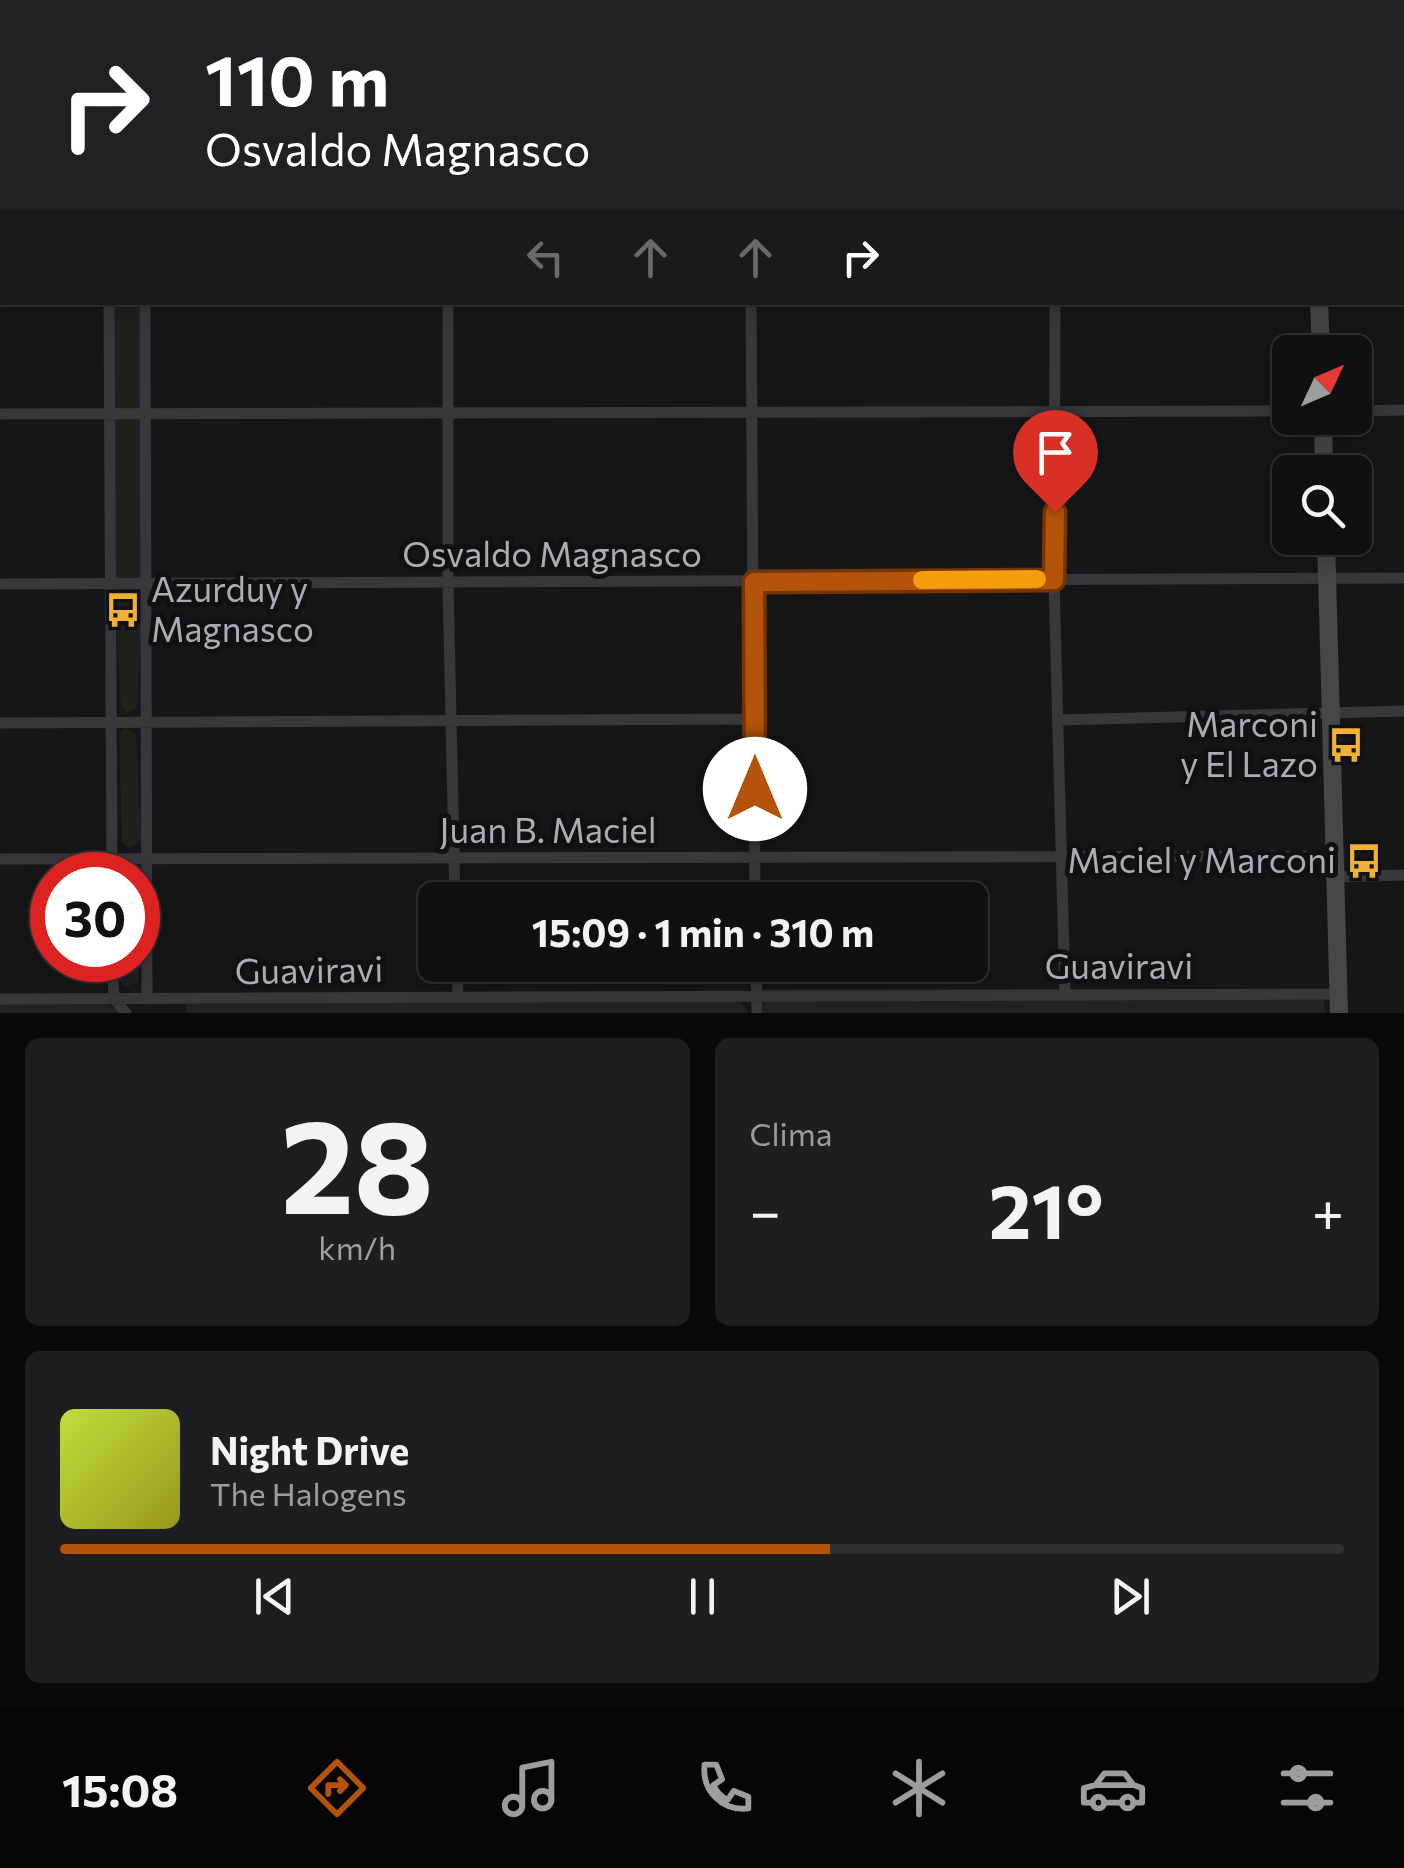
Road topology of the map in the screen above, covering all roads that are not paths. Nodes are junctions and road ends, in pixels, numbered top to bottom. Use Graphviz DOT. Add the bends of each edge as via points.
graph roads {
  1 [pos="109,305"];
  2 [pos="145,305"];
  3 [pos="448,305"];
  4 [pos="752,305"];
  5 [pos="1055,305"];
  6 [pos="1319,305"];
  7 [pos="1320,335"];
  8 [pos="1404,410"];
  9 [pos="752,411"];
  10 [pos="1056,411"];
  11 [pos="1272,411"];
  12 [pos="1372,411"];
  13 [pos="147,412"];
  14 [pos="110,413"];
  15 [pos="0,414"];
  16 [pos="450,414"];
  17 [pos="1326,555"];
  18 [pos="1404,578"];
  19 [pos="1327,579"];
  20 [pos="1054,580"];
  21 [pos="112,582"];
  22 [pos="148,582"];
  23 [pos="754,582"];
  24 [pos="448,583"];
  25 [pos="0,584"];
  26 [pos="1404,711"];
  27 [pos="1333,714"];
  28 [pos="453,718"];
  29 [pos="755,719"];
  30 [pos="1058,720"];
  31 [pos="147,722"];
  32 [pos="0,723"];
  33 [pos="111,723"];
  34 [pos="112,852"];
  35 [pos="146,852"];
  36 [pos="1336,856"];
  37 [pos="1061,857"];
  38 [pos="30,858"];
  39 [pos="160,858"];
  40 [pos="0,859"];
  41 [pos="454,859"];
  42 [pos="754,859"];
  43 [pos="1404,875"];
  44 [pos="1337,877"];
  45 [pos="455,882"];
  46 [pos="755,882"];
  47 [pos="113,982"];
  48 [pos="148,982"];
  49 [pos="458,982"];
  50 [pos="756,982"];
  51 [pos="1064,994"];
  52 [pos="458,996"];
  53 [pos="756,996"];
  54 [pos="114,999"];
  55 [pos="148,999"];
  56 [pos="0,1000"];
  57 [pos="1339,1004"];
  58 [pos="173,1006"];
  59 [pos="126,1013"];
  60 [pos="757,1013"];
  1 -- 14 [label="street"];
  2 -- 13 [label="street"];
  3 -- 16 [label="street"];
  4 -- 9 [label="street"];
  5 -- 10 [label="street"];
  6 -- 7 [label="street"];
  8 -- 12 [label="street"];
  9 -- 10 [label="street"];
  9 -- 16 [label="street"];
  9 -- 23 [label="street"];
  10 -- 11 [label="street"];
  10 -- 20 [label="street"];
  13 -- 14 [label="street"];
  13 -- 16 [label="street"];
  13 -- 22 [label="street"];
  14 -- 15 [label="street"];
  14 -- 21 [label="street"];
  16 -- 24 [label="street"];
  17 -- 19 [label="street"];
  18 -- 19 [label="street, Osvaldo Magnasco"];
  19 -- 20 [label="street, Osvaldo Magnasco"];
  19 -- 27 [label="street"];
  20 -- 23 [label="street, Osvaldo Magnasco"];
  20 -- 30 [label="street"];
  21 -- 22 [label="street, Osvaldo Magnasco"];
  21 -- 25 [label="street, Osvaldo Magnasco"];
  21 -- 33 [label="street"];
  22 -- 24 [label="street, Osvaldo Magnasco"];
  22 -- 31 [label="street"];
  23 -- 24 [label="street, Osvaldo Magnasco"];
  23 -- 29 [label="street"];
  24 -- 28 [label="street"];
  26 -- 27 [label="street"];
  27 -- 30 [label="street"];
  27 -- 36 [label="street"];
  28 -- 29 [label="street"];
  28 -- 31 [label="street"];
  28 -- 41 [label="street"];
  29 -- 42 [label="street"];
  30 -- 37 [label="street"];
  31 -- 33 [label="street"];
  31 -- 35 [label="street"];
  32 -- 33 [label="street"];
  33 -- 34 [label="street"];
  36 -- 37 [label="street, Juan B. Maciel"];
  36 -- 44 [label="street"];
  37 -- 42 [label="street, Juan B. Maciel"];
  37 -- 51 [label="street"];
  38 -- 40 [label="street, Juan B. Maciel"];
  39 -- 41 [label="street, Juan B. Maciel"];
  41 -- 42 [label="street, Juan B. Maciel"];
  41 -- 45 [label="street"];
  42 -- 46 [label="street"];
  43 -- 44 [label="street"];
  44 -- 57 [label="street"];
  47 -- 54 [label="street"];
  48 -- 55 [label="street"];
  49 -- 52 [label="street"];
  50 -- 53 [label="street"];
  51 -- 53 [label="street, Guaviravi"];
  51 -- 57 [label="street, Guaviravi"];
  52 -- 53 [label="street, Guaviravi"];
  52 -- 58 [label="street, Guaviravi"];
  53 -- 60 [label="street"];
  54 -- 55 [label="street, Guaviravi"];
  54 -- 56 [label="street, Guaviravi"];
  54 -- 59 [label="street"];
  55 -- 58 [label="street, Guaviravi"];
}
